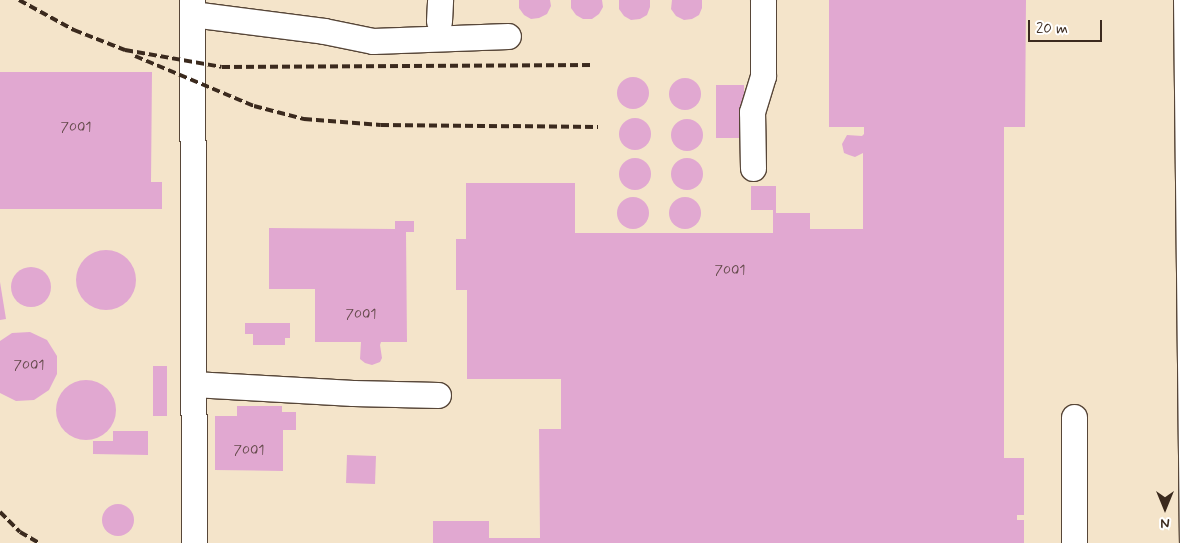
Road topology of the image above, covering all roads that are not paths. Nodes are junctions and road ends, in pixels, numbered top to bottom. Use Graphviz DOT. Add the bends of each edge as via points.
graph roads {
  1 [pos="763,0"];
  2 [pos="1188,0"];
  3 [pos="192,7"];
  4 [pos="508,36"];
  5 [pos="753,168"];
  6 [pos="193,384"];
  7 [pos="438,395"];
  8 [pos="1074,416"];
  9 [pos="1200,447"];
  10 [pos="1195,484"];
  11 [pos="194,543"];
  12 [pos="1074,543"];
  13 [pos="1194,543"];
  1 -- 5 [label="lane" via="763,76 752,112"];
  2 -- 10 [label="main road"];
  3 -- 4 [label="lane" via="373,41"];
  3 -- 6 [label="lane"];
  6 -- 7 [label="lane"];
  6 -- 11 [label="lane"];
  8 -- 12 [label="lane"];
  9 -- 10 [label="main road"];
  10 -- 13 [label="main road"];
}
